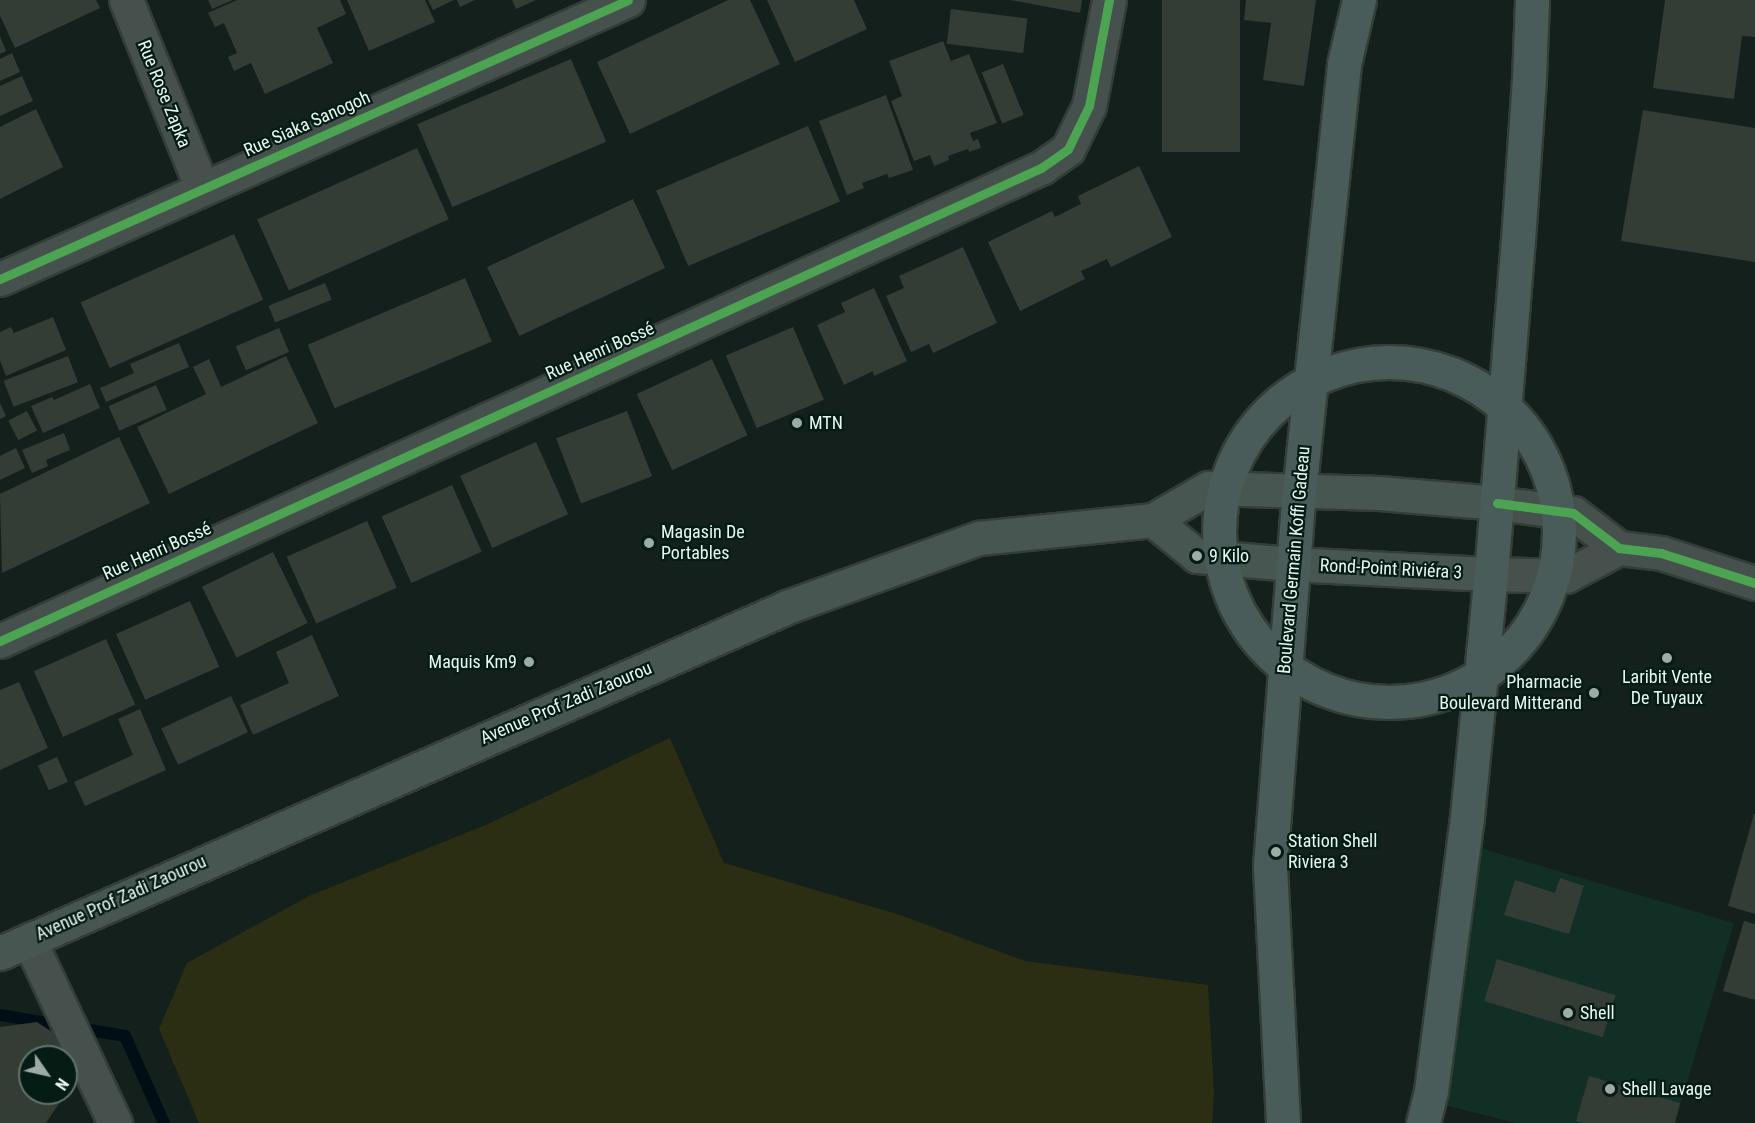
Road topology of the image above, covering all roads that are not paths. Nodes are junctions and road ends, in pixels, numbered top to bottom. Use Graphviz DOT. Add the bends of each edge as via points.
graph roads {
  1 [pos="126,0"];
  2 [pos="628,0"];
  3 [pos="1109,0"];
  4 [pos="1359,0"];
  5 [pos="1532,0"];
  6 [pos="202,188"];
  7 [pos="0,279"];
  8 [pos="1311,382"];
  9 [pos="1505,407"];
  10 [pos="1224,489"];
  11 [pos="1299,493"];
  12 [pos="1497,503"];
  13 [pos="1558,511"];
  14 [pos="1153,520"];
  15 [pos="1619,548"];
  16 [pos="1221,559"];
  17 [pos="1292,564"];
  18 [pos="1491,574"];
  19 [pos="1553,576"];
  20 [pos="1755,583"];
  21 [pos="0,641"];
  22 [pos="1284,669"];
  23 [pos="1481,678"];
  24 [pos="14,946"];
  25 [pos="115,1123"];
  26 [pos="1283,1123"];
  27 [pos="1424,1123"];
  1 -- 6 [label="street, Rue Rose Zapka"];
  2 -- 6 [label="street, Rue Siaka Sanogoh"];
  3 -- 21 [label="street, Rue Henri Bossé" via="1089,106 1068,149 1041,168"];
  4 -- 8 [label="main road, Boulevard Germain Koffi Gadeau" via="1344,64"];
  5 -- 9 [label="main road"];
  6 -- 7 [label="street, Rue Siaka Sanogoh"];
  8 -- 9 [label="main road" via="1366,363 1418,364 1468,381"];
  8 -- 10 [label="main road" via="1276,405 1254,430"];
  8 -- 11 [label="main road, Boulevard Germain Koffi Gadeau"];
  9 -- 12 [label="main road"];
  9 -- 13 [label="main road" via="1537,447"];
  10 -- 11 [label="main road"];
  10 -- 14 [label="main road" via="1208,488"];
  10 -- 16 [label="main road" via="1218,527"];
  11 -- 12 [label="main road" via="1379,494"];
  11 -- 17 [label="main road, Boulevard Germain Koffi Gadeau"];
  12 -- 13 [label="street"];
  12 -- 18 [label="main road"];
  13 -- 15 [label="street" via="1573,513"];
  13 -- 19 [label="main road"];
  14 -- 16 [label="main road, Rond-Point Riviéra 3" via="1197,556"];
  14 -- 24 [label="main road, Avenue Prof Zadi Zaourou" via="979,538 787,607"];
  15 -- 19 [label="street" via="1566,576"];
  15 -- 20 [label="street" via="1661,553"];
  16 -- 17 [label="main road, Rond-Point Riviéra 3"];
  16 -- 22 [label="main road" via="1244,623"];
  17 -- 18 [label="main road, Rond-Point Riviéra 3"];
  17 -- 22 [label="main road, Boulevard Germain Koffi Gadeau"];
  18 -- 19 [label="street"];
  18 -- 23 [label="main road"];
  19 -- 23 [label="main road" via="1523,637"];
  22 -- 23 [label="main road" via="1348,699 1388,703 1415,701"];
  22 -- 26 [label="main road, Boulevard Germain Koffi Gadeau" via="1270,866"];
  23 -- 27 [label="main road" via="1466,829"];
  24 -- 25 [label="street"];
}
